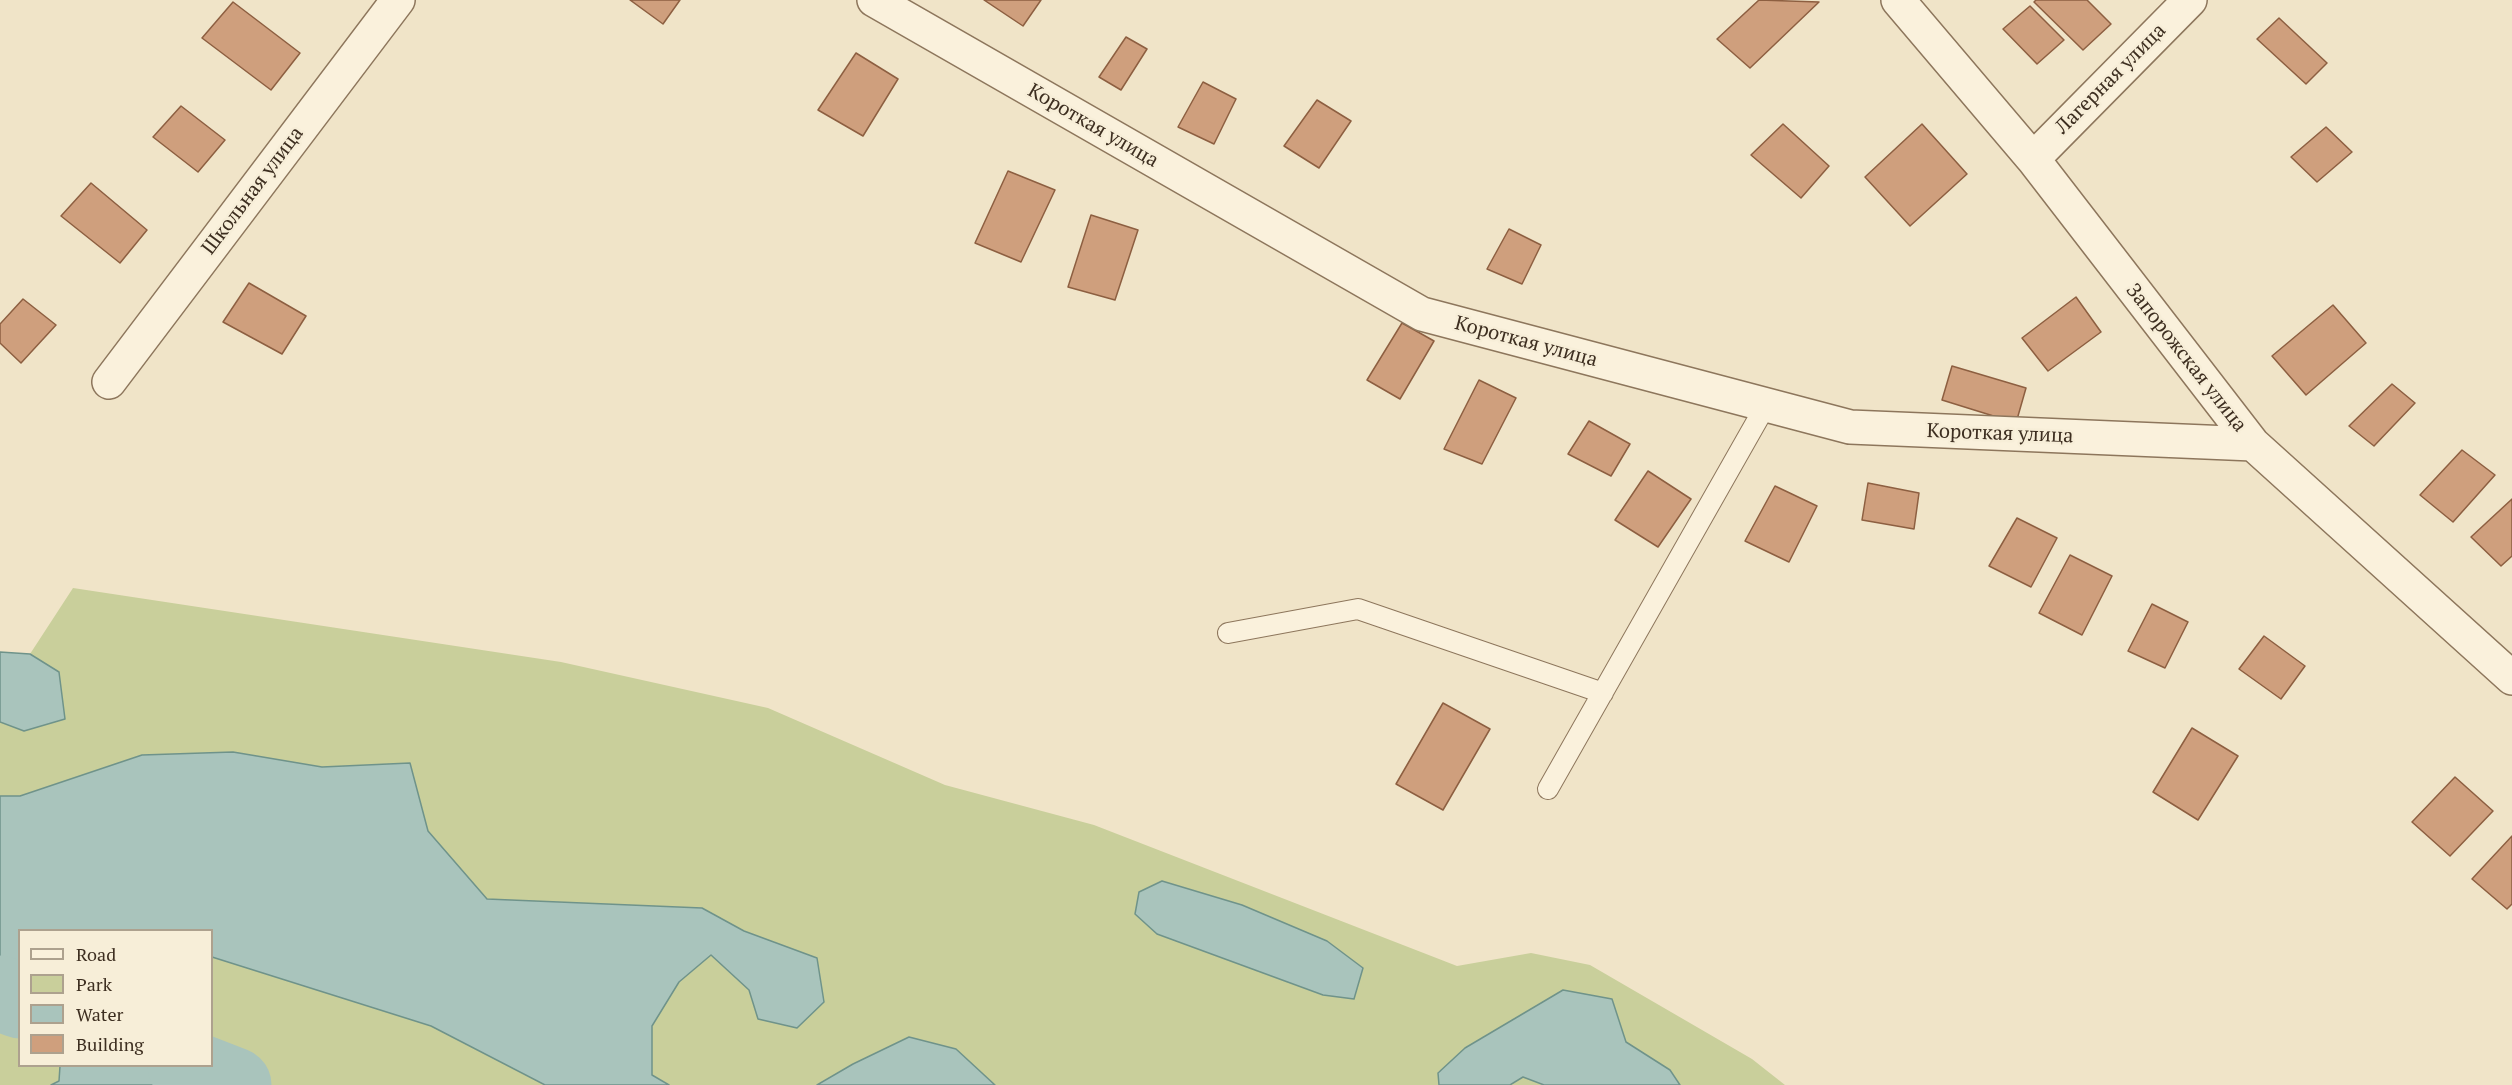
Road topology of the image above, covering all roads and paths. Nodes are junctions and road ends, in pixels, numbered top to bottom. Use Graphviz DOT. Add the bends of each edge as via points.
graph roads {
  1 [pos="398,0"];
  2 [pos="874,0"];
  3 [pos="1898,0"];
  4 [pos="2190,0"];
  5 [pos="2032,159"];
  6 [pos="109,382"];
  7 [pos="1766,405"];
  8 [pos="2253,444"];
  9 [pos="1228,633"];
  10 [pos="2512,678"];
  11 [pos="1603,693"];
  12 [pos="1548,789"];
  1 -- 6 [label="street, Школьная улица"];
  2 -- 7 [label="street, Короткая улица" via="1422,314"];
  3 -- 5 [label="street, Запорожская улица"];
  4 -- 5 [label="street, Лагерная улица"];
  5 -- 8 [label="street, Запорожская улица"];
  7 -- 8 [label="street, Короткая улица" via="1850,427"];
  7 -- 11 [label="lane"];
  8 -- 10 [label="street, Запорожская улица"];
  9 -- 11 [label="lane" via="1358,609"];
  11 -- 12 [label="lane"];
}
